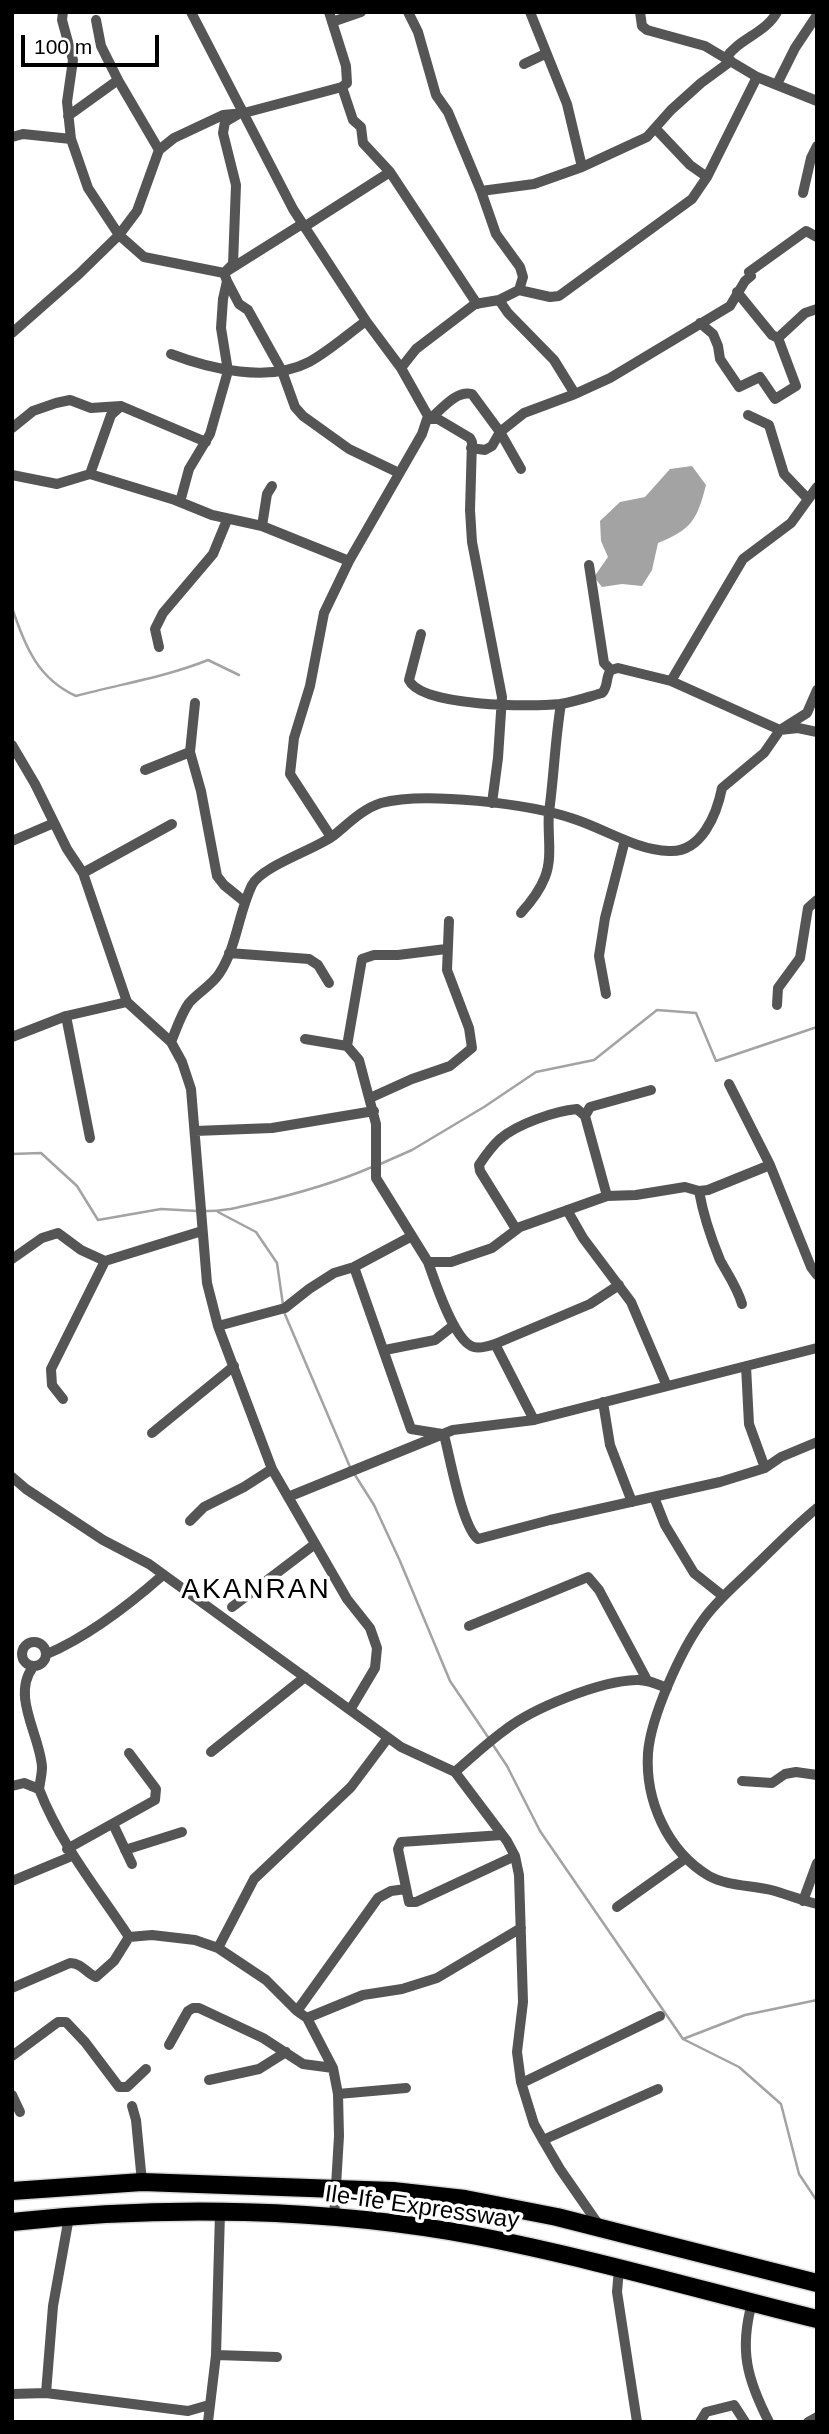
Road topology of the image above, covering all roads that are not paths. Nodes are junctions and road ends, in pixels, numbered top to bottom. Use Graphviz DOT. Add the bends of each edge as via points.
graph roads {
  1 [pos="63,12"];
  2 [pos="191,12"];
  3 [pos="361,12"];
  4 [pos="408,12"];
  5 [pos="530,12"];
  6 [pos="640,12"];
  7 [pos="777,12"];
  8 [pos="817,15"];
  9 [pos="330,17"];
  10 [pos="96,20"];
  11 [pos="545,54"];
  12 [pos="728,60"];
  13 [pos="524,64"];
  14 [pos="757,77"];
  15 [pos="118,80"];
  16 [pos="777,85"];
  17 [pos="342,88"];
  18 [pos="817,101"];
  19 [pos="242,113"];
  20 [pos="68,116"];
  21 [pos="208,122"];
  22 [pos="655,128"];
  23 [pos="223,133"];
  24 [pos="12,137"];
  25 [pos="71,139"];
  26 [pos="817,146"];
  27 [pos="159,150"];
  28 [pos="582,167"];
  29 [pos="390,172"];
  30 [pos="707,177"];
  31 [pos="481,191"];
  32 [pos="803,193"];
  33 [pos="303,226"];
  34 [pos="119,235"];
  35 [pos="817,237"];
  36 [pos="225,277"];
  37 [pos="519,290"];
  38 [pos="737,292"];
  39 [pos="499,300"];
  40 [pos="477,304"];
  41 [pos="817,309"];
  42 [pos="366,321"];
  43 [pos="700,323"];
  44 [pos="12,332"];
  45 [pos="778,338"];
  46 [pos="171,354"];
  47 [pos="401,368"];
  48 [pos="228,371"];
  49 [pos="282,371"];
  50 [pos="575,394"];
  51 [pos="121,406"];
  52 [pos="748,415"];
  53 [pos="429,418"];
  54 [pos="12,428"];
  55 [pos="500,432"];
  56 [pos="206,442"];
  57 [pos="471,448"];
  58 [pos="521,470"];
  59 [pos="399,473"];
  60 [pos="90,474"];
  61 [pos="12,475"];
  62 [pos="272,486"];
  63 [pos="817,487"];
  64 [pos="807,498"];
  65 [pos="180,502"];
  66 [pos="227,520"];
  67 [pos="262,526"];
  68 [pos="349,561"];
  69 [pos="589,565"];
  70 [pos="421,634"];
  71 [pos="159,647"];
  72 [pos="611,670"];
  73 [pos="671,681"];
  74 [pos="817,690"];
  75 [pos="195,704"];
  76 [pos="561,704"];
  77 [pos="501,706"];
  78 [pos="780,730"];
  79 [pos="817,732"];
  80 [pos="12,746"];
  81 [pos="190,752"];
  82 [pos="145,770"];
  83 [pos="492,803"];
  84 [pos="549,812"];
  85 [pos="54,823"];
  86 [pos="172,824"];
  87 [pos="331,837"];
  88 [pos="625,840"];
  89 [pos="12,841"];
  90 [pos="83,873"];
  91 [pos="817,900"];
  92 [pos="245,902"];
  93 [pos="521,913"];
  94 [pos="449,921"];
  95 [pos="446,950"];
  96 [pos="229,953"];
  97 [pos="328,983"];
  98 [pos="606,994"];
  99 [pos="127,1002"];
  100 [pos="777,1005"];
  101 [pos="66,1016"];
  102 [pos="12,1037"];
  103 [pos="305,1039"];
  104 [pos="170,1042"];
  105 [pos="347,1046"];
  106 [pos="729,1083"];
  107 [pos="651,1090"];
  108 [pos="370,1098"];
  109 [pos="374,1111"];
  110 [pos="585,1116"];
  111 [pos="195,1131"];
  112 [pos="90,1138"];
  113 [pos="769,1165"];
  114 [pos="699,1191"];
  115 [pos="607,1196"];
  116 [pos="567,1210"];
  117 [pos="516,1229"];
  118 [pos="202,1231"];
  119 [pos="412,1236"];
  120 [pos="12,1259"];
  121 [pos="105,1261"];
  122 [pos="428,1262"];
  123 [pos="354,1267"];
  124 [pos="817,1275"];
  125 [pos="619,1285"];
  126 [pos="742,1304"];
  127 [pos="454,1325"];
  128 [pos="218,1326"];
  129 [pos="495,1344"];
  130 [pos="817,1348"];
  131 [pos="385,1350"];
  132 [pos="234,1366"];
  133 [pos="746,1366"];
  134 [pos="666,1384"];
  135 [pos="63,1399"];
  136 [pos="603,1402"];
  137 [pos="534,1420"];
  138 [pos="152,1433"];
  139 [pos="444,1434"];
  140 [pos="817,1442"];
  141 [pos="765,1468"];
  142 [pos="272,1469"];
  143 [pos="12,1477"];
  144 [pos="288,1497"];
  145 [pos="654,1497"];
  146 [pos="632,1502"];
  147 [pos="817,1508"];
  148 [pos="190,1521"];
  149 [pos="314,1544"];
  150 [pos="163,1575"];
  151 [pos="723,1597"];
  152 [pos="232,1607"];
  153 [pos="469,1626"];
  154 [pos="47,1654"];
  155 [pos="33,1667"];
  156 [pos="305,1677"];
  157 [pos="647,1681"];
  158 [pos="667,1688"];
  159 [pos="350,1710"];
  160 [pos="387,1739"];
  161 [pos="211,1752"];
  162 [pos="129,1753"];
  163 [pos="454,1772"];
  164 [pos="817,1775"];
  165 [pos="741,1781"];
  166 [pos="12,1786"];
  167 [pos="38,1789"];
  168 [pos="113,1824"];
  169 [pos="182,1832"];
  170 [pos="502,1835"];
  171 [pos="125,1850"];
  172 [pos="70,1853"];
  173 [pos="515,1856"];
  174 [pos="686,1858"];
  175 [pos="817,1863"];
  176 [pos="132,1864"];
  177 [pos="12,1881"];
  178 [pos="406,1889"];
  179 [pos="803,1901"];
  180 [pos="817,1904"];
  181 [pos="617,1908"];
  182 [pos="521,1928"];
  183 [pos="129,1937"];
  184 [pos="218,1948"];
  185 [pos="12,1988"];
  186 [pos="302,2015"];
  187 [pos="660,2016"];
  188 [pos="170,2045"];
  189 [pos="286,2052"];
  190 [pos="12,2056"];
  191 [pos="332,2068"];
  192 [pos="146,2069"];
  193 [pos="209,2080"];
  194 [pos="522,2083"];
  195 [pos="406,2088"];
  196 [pos="658,2089"];
  197 [pos="338,2094"];
  198 [pos="12,2095"];
  199 [pos="132,2106"];
  200 [pos="20,2112"];
  201 [pos="543,2140"];
  202 [pos="142,2182"];
  203 [pos="337,2188"];
  204 [pos="12,2191"];
  205 [pos="220,2213"];
  206 [pos="69,2217"];
  207 [pos="334,2219"];
  208 [pos="12,2222"];
  209 [pos="601,2228"];
  210 [pos="619,2269"];
  211 [pos="817,2283"];
  212 [pos="752,2303"];
  213 [pos="817,2319"];
  214 [pos="216,2355"];
  215 [pos="276,2357"];
  216 [pos="46,2393"];
  217 [pos="12,2394"];
  218 [pos="209,2405"];
  219 [pos="817,2417"];
  220 [pos="208,2422"];
  221 [pos="637,2422"];
  222 [pos="700,2422"];
  223 [pos="745,2422"];
  224 [pos="769,2422"];
  225 [pos="808,2422"];
  1 -- 20 [label="street" via="73,60"];
  2 -- 19 [label="street"];
  3 -- 9 [label="street"];
  4 -- 31 [label="street" via="436,95 448,112"];
  5 -- 11 [label="street"];
  6 -- 12 [label="street" via="642,26 648,30 705,46"];
  7 -- 12 [label="street" via="732,48"];
  8 -- 16 [label="street"];
  9 -- 17 [label="street" via="346,66 347,83"];
  10 -- 15 [label="street" via="101,46"];
  11 -- 13 [label="street"];
  11 -- 28 [label="street" via="567,104"];
  12 -- 14 [label="street"];
  12 -- 22 [label="street"];
  14 -- 16 [label="street"];
  14 -- 30 [label="street"];
  15 -- 20 [label="street"];
  15 -- 27 [label="street"];
  16 -- 18 [label="street"];
  17 -- 19 [label="street"];
  17 -- 29 [label="street" via="353,120 361,127 363,143"];
  19 -- 21 [label="street"];
  19 -- 23 [label="street" via="225,122"];
  19 -- 33 [label="street"];
  20 -- 25 [label="street"];
  21 -- 23 [label="street"];
  21 -- 27 [label="street"];
  22 -- 28 [label="street" via="647,137"];
  22 -- 30 [label="street"];
  23 -- 36 [label="street" via="236,185 233,264"];
  24 -- 25 [label="street"];
  25 -- 34 [label="street" via="88,188"];
  26 -- 32 [label="street"];
  27 -- 34 [label="street" via="137,211"];
  28 -- 31 [label="street" via="534,184"];
  29 -- 33 [label="street"];
  29 -- 40 [label="street"];
  30 -- 37 [label="street" via="692,199 559,296"];
  31 -- 37 [label="street" via="496,234 520,267"];
  33 -- 36 [label="street"];
  33 -- 42 [label="street"];
  34 -- 36 [label="street" via="144,257"];
  34 -- 44 [label="street"];
  35 -- 38 [label="street" via="806,231 749,272 751,276"];
  36 -- 48 [label="street" via="221,328"];
  36 -- 49 [label="street"];
  37 -- 39 [label="street"];
  38 -- 43 [label="street" via="730,306"];
  38 -- 45 [label="street"];
  39 -- 40 [label="street"];
  39 -- 50 [label="street" via="554,360"];
  40 -- 47 [label="street" via="416,349"];
  41 -- 45 [label="street" via="805,313"];
  42 -- 47 [label="street"];
  42 -- 49 [label="street" via="308,362"];
  43 -- 45 [label="street" via="713,334 720,359 739,387 760,377 775,399 796,386"];
  43 -- 50 [label="street"];
  46 -- 48 [label="street"];
  47 -- 53 [label="street"];
  48 -- 49 [label="street"];
  48 -- 56 [label="street"];
  49 -- 59 [label="street" via="303,416 349,449"];
  50 -- 55 [label="street" via="524,413"];
  51 -- 54 [label="street" via="91,408 70,400 33,411"];
  51 -- 56 [label="street"];
  51 -- 60 [label="street" via="111,415"];
  52 -- 64 [label="street" via="769,425 784,474"];
  53 -- 55 [label="street" via="466,392"];
  53 -- 57 [label="street" via="470,438"];
  53 -- 59 [label="street"];
  55 -- 57 [label="street" via="485,450"];
  55 -- 58 [label="street"];
  56 -- 65 [label="street" via="190,469"];
  57 -- 77 [label="street" via="472,542"];
  59 -- 68 [label="street"];
  60 -- 61 [label="street" via="57,484"];
  60 -- 65 [label="street"];
  62 -- 67 [label="street"];
  63 -- 64 [label="street"];
  64 -- 73 [label="street" via="790,523 743,559"];
  65 -- 66 [label="street"];
  66 -- 67 [label="street"];
  66 -- 71 [label="street" via="213,554 163,613 155,629"];
  67 -- 68 [label="street"];
  68 -- 87 [label="street" via="324,613 294,738 290,774"];
  69 -- 72 [label="street" via="604,663"];
  70 -- 77 [label="street" via="410,680 414,687 433,696"];
  72 -- 73 [label="street"];
  72 -- 76 [label="street" via="602,693"];
  73 -- 78 [label="street"];
  74 -- 78 [label="street" via="807,713"];
  75 -- 81 [label="street"];
  76 -- 77 [label="street"];
  76 -- 84 [label="street"];
  77 -- 83 [label="street"];
  78 -- 79 [label="street"];
  78 -- 88 [label="street" via="764,753 722,788 706,831 693,843 670,852"];
  80 -- 85 [label="street"];
  81 -- 82 [label="street"];
  81 -- 92 [label="street" via="217,876"];
  83 -- 84 [label="street"];
  83 -- 87 [label="street" via="416,800 380,804 347,822"];
  84 -- 88 [label="street"];
  84 -- 93 [label="street" via="546,876"];
  85 -- 89 [label="street"];
  85 -- 90 [label="street"];
  86 -- 90 [label="street"];
  87 -- 92 [label="street" via="254,881"];
  88 -- 98 [label="street" via="600,956"];
  90 -- 99 [label="street"];
  91 -- 100 [label="street" via="808,908 800,958 778,988"];
  92 -- 96 [label="street"];
  94 -- 95 [label="street"];
  95 -- 105 [label="street" via="362,959"];
  95 -- 108 [label="street" via="447,970 469,1028 471,1048 450,1066"];
  96 -- 97 [label="street" via="309,959 318,964"];
  96 -- 104 [label="street" via="218,975 188,1004"];
  99 -- 101 [label="street"];
  99 -- 104 [label="street"];
  101 -- 102 [label="street"];
  101 -- 112 [label="street"];
  103 -- 105 [label="street"];
  104 -- 111 [label="street" via="183,1062 191,1089"];
  105 -- 108 [label="street" via="359,1060"];
  106 -- 113 [label="street"];
  107 -- 110 [label="street" via="590,1107"];
  108 -- 109 [label="street"];
  109 -- 111 [label="street" via="272,1128"];
  109 -- 119 [label="street" via="376,1178"];
  110 -- 115 [label="street"];
  110 -- 117 [label="street" via="577,1109 561,1110 516,1129 501,1138 479,1165"];
  111 -- 118 [label="street"];
  113 -- 114 [label="street"];
  113 -- 124 [label="street"];
  114 -- 115 [label="street" via="685,1187"];
  114 -- 126 [label="street" via="720,1258"];
  115 -- 116 [label="street"];
  116 -- 117 [label="street"];
  116 -- 125 [label="street"];
  117 -- 122 [label="street" via="492,1248 451,1262"];
  118 -- 121 [label="street"];
  118 -- 128 [label="street" via="207,1283"];
  119 -- 122 [label="street"];
  119 -- 123 [label="street"];
  120 -- 121 [label="street" via="42,1238 58,1233"];
  121 -- 135 [label="street" via="51,1369 52,1385"];
  122 -- 127 [label="street"];
  123 -- 128 [label="street" via="334,1273 285,1308"];
  123 -- 131 [label="street"];
  125 -- 129 [label="street" via="590,1304"];
  125 -- 134 [label="street" via="631,1302"];
  127 -- 129 [label="street" via="467,1344 476,1348"];
  127 -- 131 [label="street" via="435,1340"];
  128 -- 132 [label="street"];
  129 -- 137 [label="street"];
  130 -- 133 [label="street"];
  131 -- 139 [label="street" via="411,1429"];
  132 -- 138 [label="street"];
  132 -- 142 [label="street"];
  133 -- 134 [label="street"];
  133 -- 141 [label="street" via="748,1424"];
  134 -- 136 [label="street"];
  136 -- 137 [label="street"];
  136 -- 146 [label="street" via="610,1445"];
  137 -- 139 [label="street"];
  139 -- 144 [label="street"];
  139 -- 146 [label="street" via="463,1511 478,1539"];
  140 -- 141 [label="street"];
  141 -- 145 [label="street"];
  142 -- 144 [label="street"];
  142 -- 148 [label="street" via="204,1507"];
  143 -- 150 [label="street"];
  144 -- 149 [label="street"];
  145 -- 146 [label="street"];
  145 -- 151 [label="street" via="694,1573"];
  147 -- 151 [label="street"];
  149 -- 152 [label="street"];
  149 -- 159 [label="street" via="370,1628 377,1648 375,1668"];
  150 -- 154 [label="street" via="117,1611"];
  150 -- 156 [label="street"];
  151 -- 158 [label="street" via="703,1620"];
  153 -- 157 [label="street" via="588,1577"];
  154 -- 155 [label="street" via="40,1666"];
  154 -- 155 [label="street" via="40,1643 26,1645 22,1658"];
  155 -- 167 [label="street" via="26,1676 25,1697 42,1769"];
  156 -- 159 [label="street"];
  156 -- 161 [label="street"];
  157 -- 158 [label="street"];
  157 -- 163 [label="street" via="602,1685 563,1699 507,1728"];
  158 -- 174 [label="street" via="648,1751 650,1788 661,1821"];
  159 -- 160 [label="street"];
  160 -- 163 [label="street"];
  160 -- 184 [label="street" via="351,1787 254,1878"];
  162 -- 168 [label="street" via="157,1795"];
  163 -- 170 [label="street"];
  164 -- 165 [label="street" via="796,1772 785,1773 772,1783"];
  166 -- 167 [label="street" via="24,1783"];
  167 -- 172 [label="street"];
  168 -- 171 [label="street"];
  168 -- 172 [label="street"];
  169 -- 171 [label="street"];
  170 -- 173 [label="street"];
  170 -- 178 [label="street" via="401,1842 397,1849"];
  171 -- 176 [label="street"];
  172 -- 177 [label="street"];
  172 -- 183 [label="street"];
  173 -- 178 [label="street" via="416,1902 409,1902"];
  173 -- 182 [label="street"];
  174 -- 179 [label="street" via="710,1877"];
  174 -- 181 [label="street"];
  175 -- 179 [label="street"];
  178 -- 186 [label="street" via="378,1898"];
  179 -- 180 [label="street"];
  182 -- 186 [label="street" via="437,1978 363,1994"];
  182 -- 194 [label="street" via="523,2001 517,2052"];
  183 -- 184 [label="street" via="152,1934"];
  183 -- 185 [label="street" via="114,1961 96,1977 70,1963"];
  184 -- 186 [label="street" via="266,1980"];
  186 -- 191 [label="street"];
  187 -- 194 [label="street"];
  188 -- 189 [label="street" via="188,2011 199,2008"];
  189 -- 191 [label="street" via="303,2064"];
  189 -- 193 [label="street" via="254,2071"];
  190 -- 192 [label="street" via="58,2022 66,2022 119,2087 127,2087"];
  191 -- 197 [label="street"];
  194 -- 201 [label="street"];
  195 -- 197 [label="street"];
  196 -- 201 [label="street"];
  197 -- 203 [label="street"];
  198 -- 200 [label="street"];
  199 -- 202 [label="street"];
  201 -- 209 [label="street"];
  202 -- 203 [label="highway, Ile-Ife Expressway"];
  202 -- 204 [label="highway, Ile-Ife Expressway"];
  203 -- 207 [label="street"];
  203 -- 209 [label="highway, Ile-Ife Expressway" via="466,2199"];
  205 -- 206 [label="highway, Ile-Ife Expressway"];
  205 -- 207 [label="highway, Ile-Ife Expressway"];
  205 -- 214 [label="street"];
  206 -- 208 [label="highway, Ile-Ife Expressway"];
  206 -- 216 [label="street" via="53,2306"];
  207 -- 210 [label="highway, Ile-Ife Expressway" via="477,2236"];
  209 -- 211 [label="highway, Ile-Ife Expressway"];
  210 -- 212 [label="highway, Ile-Ife Expressway"];
  210 -- 221 [label="street" via="617,2292"];
  212 -- 213 [label="highway, Ile-Ife Expressway"];
  212 -- 224 [label="street" via="744,2347 753,2390"];
  214 -- 215 [label="street"];
  214 -- 218 [label="street"];
  216 -- 217 [label="street"];
  216 -- 218 [label="street" via="188,2411"];
  218 -- 220 [label="street"];
  219 -- 225 [label="street"];
  222 -- 223 [label="street" via="706,2412 734,2404"];
}
